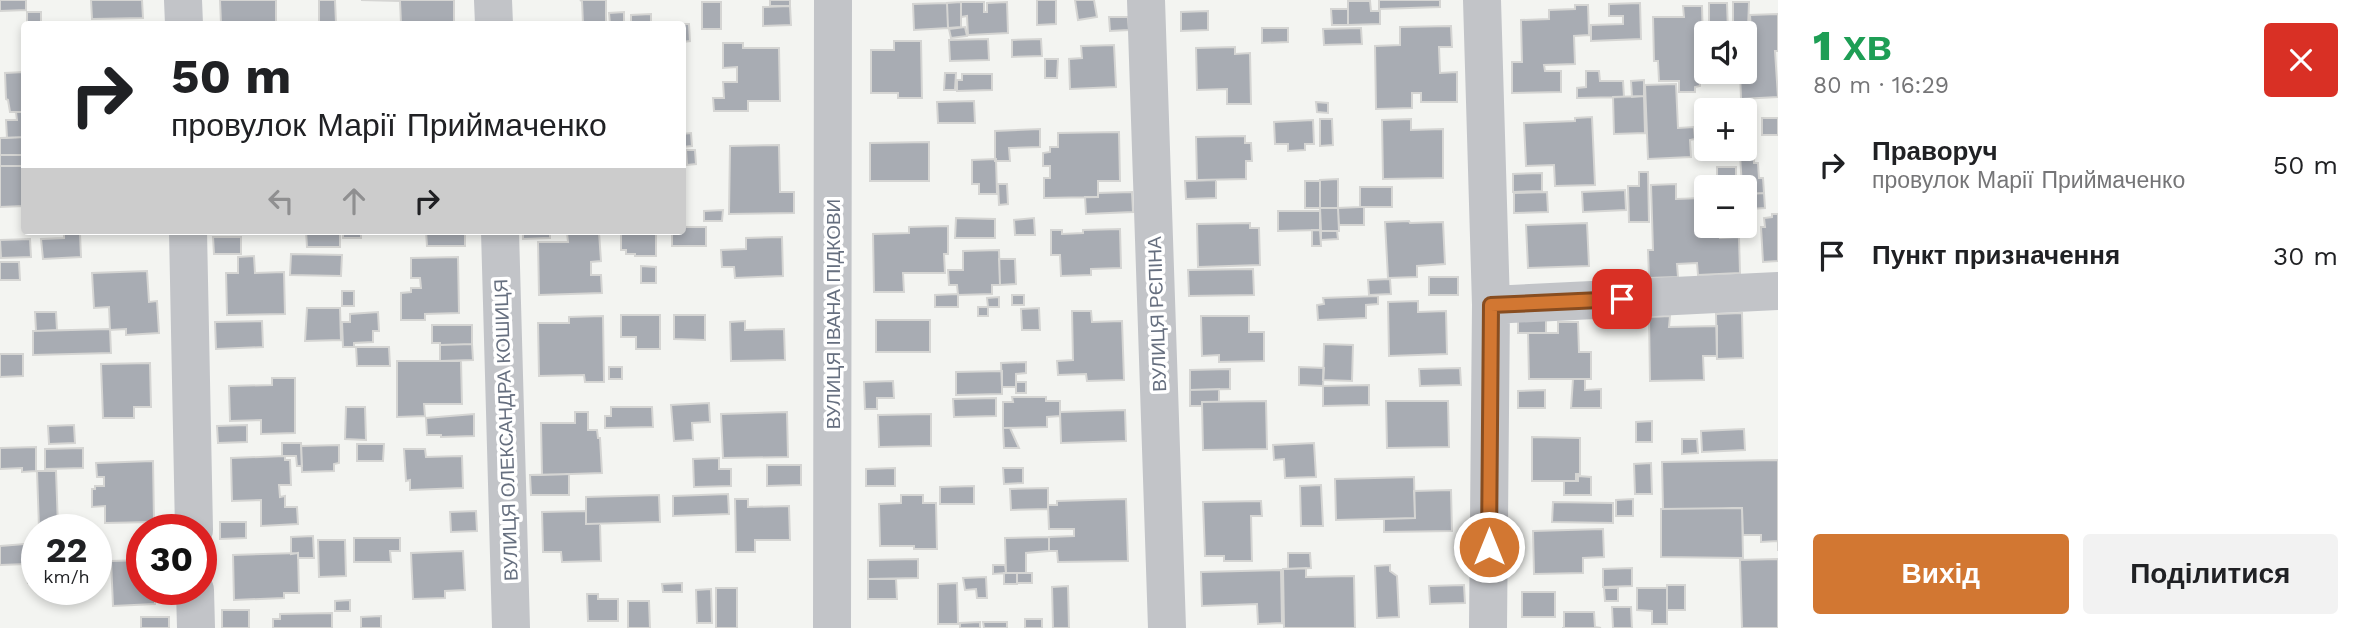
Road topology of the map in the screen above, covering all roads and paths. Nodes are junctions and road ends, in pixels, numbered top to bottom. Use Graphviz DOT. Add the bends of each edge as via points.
graph roads {
  1 [pos="183,0"];
  2 [pos="494,0"];
  3 [pos="833,0"];
  4 [pos="1146,0"];
  5 [pos="1482,0"];
  6 [pos="184,21"];
  7 [pos="494,21"];
  8 [pos="188,235"];
  9 [pos="500,235"];
  10 [pos="1778,291"];
  11 [pos="1491,305"];
  12 [pos="194,514"];
  13 [pos="195,605"];
  14 [pos="196,628"];
  15 [pos="512,628"];
  16 [pos="832,628"];
  17 [pos="1167,628"];
  18 [pos="1488,628"];
  1 -- 6 [label="street"];
  2 -- 7 [label="street"];
  3 -- 16 [label="street, ВУЛИЦЯ ІВАНА ПІДКОВИ"];
  4 -- 17 [label="street, ВУЛИЦЯ РЄПІНА"];
  5 -- 11 [label="street"];
  8 -- 12 [label="street"];
  9 -- 15 [label="street, ВУЛИЦЯ ОЛЕКСАНДРА КОШИЦЯ"];
  10 -- 11 [label="street"];
  11 -- 18 [label="street"];
  13 -- 14 [label="street"];
}
